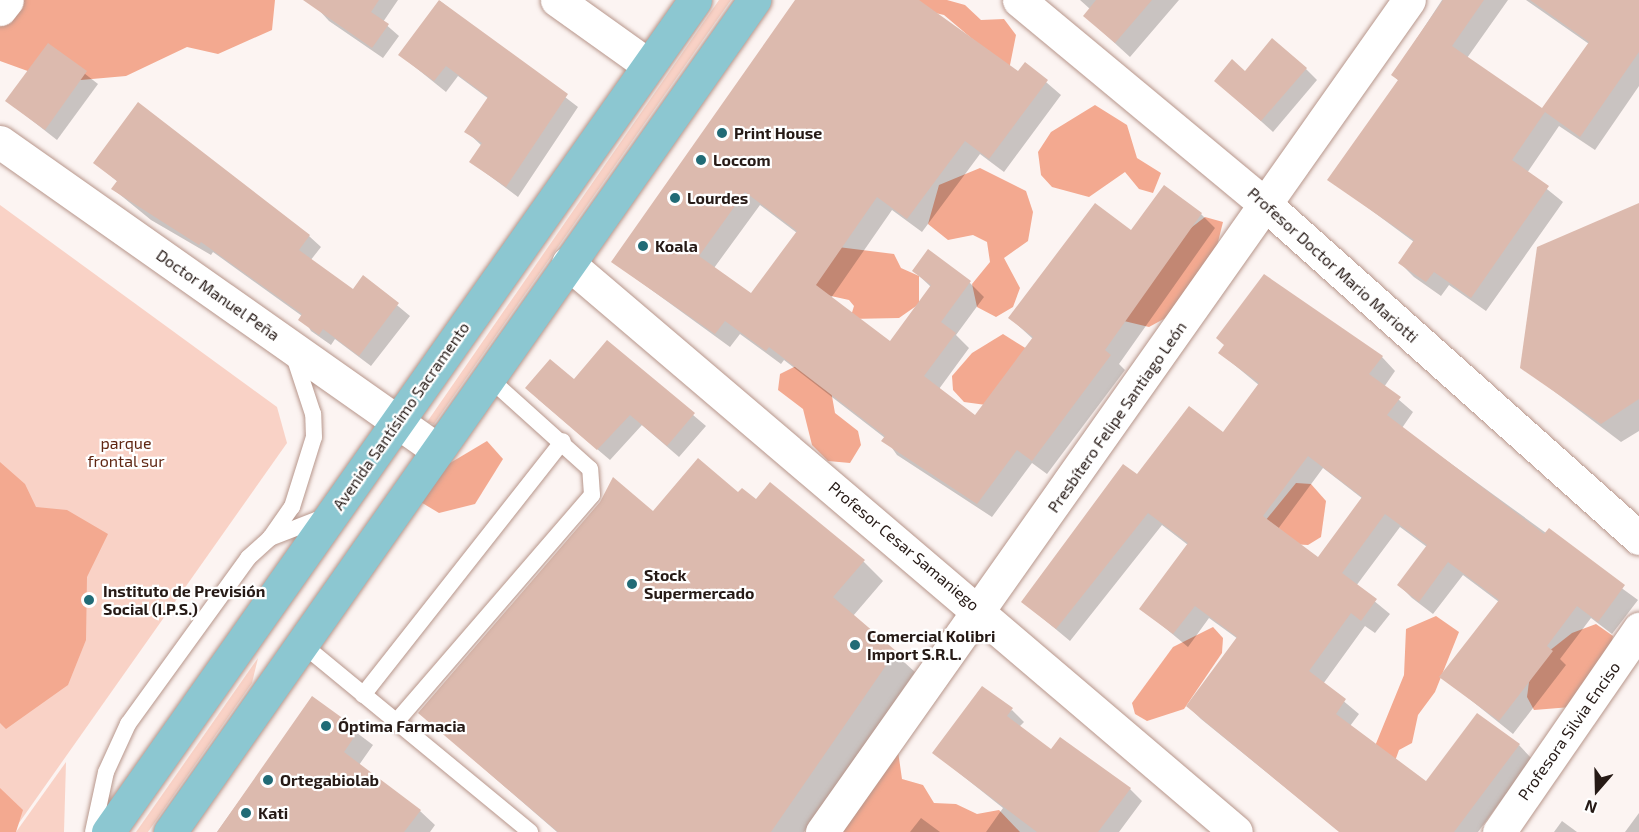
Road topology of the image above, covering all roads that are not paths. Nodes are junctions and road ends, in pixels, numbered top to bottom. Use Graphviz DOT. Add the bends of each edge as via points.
graph roads {
  1 [pos="7,0"];
  2 [pos="557,0"];
  3 [pos="695,0"];
  4 [pos="753,0"];
  5 [pos="1019,0"];
  6 [pos="1409,0"];
  7 [pos="0,9"];
  8 [pos="648,65"];
  9 [pos="0,142"];
  10 [pos="1266,205"];
  11 [pos="568,263"];
  12 [pos="291,347"];
  13 [pos="488,377"];
  14 [pos="398,422"];
  15 [pos="563,441"];
  16 [pos="436,449"];
  17 [pos="333,514"];
  18 [pos="270,538"];
  19 [pos="1639,538"];
  20 [pos="981,610"];
  21 [pos="1639,629"];
  22 [pos="301,643"];
  23 [pos="363,695"];
  24 [pos="396,722"];
  25 [pos="93,832"];
  26 [pos="108,832"];
  27 [pos="170,832"];
  28 [pos="530,832"];
  29 [pos="822,832"];
  30 [pos="1236,832"];
  31 [pos="1499,832"];
  1 -- 7 [label="street"];
  2 -- 8 [label="street"];
  3 -- 8 [label="main road, Avenida Santísimo Sacramento"];
  4 -- 11 [label="main road"];
  5 -- 10 [label="street, Profesor Doctor Mario Mariotti"];
  6 -- 10 [label="street, Presbítero Felipe Santiago León"];
  8 -- 14 [label="main road, Avenida Santísimo Sacramento"];
  9 -- 12 [label="street, Doctor Manuel Peña"];
  10 -- 19 [label="street, Profesor Doctor Mario Mariotti"];
  10 -- 20 [label="street, Presbítero Felipe Santiago León"];
  11 -- 13 [label="main road"];
  11 -- 20 [label="street, Profesor Cesar Samaniego"];
  12 -- 14 [label="street, Doctor Manuel Peña"];
  12 -- 18 [label="lane" via="313,414 314,437 292,507"];
  13 -- 15 [label="lane"];
  13 -- 16 [label="main road"];
  14 -- 16 [label="street, Doctor Manuel Peña"];
  14 -- 17 [label="main road, Avenida Santísimo Sacramento"];
  15 -- 23 [label="lane"];
  15 -- 24 [label="lane" via="590,469 592,495"];
  16 -- 22 [label="main road"];
  17 -- 18 [label="lane"];
  17 -- 26 [label="main road, Avenida Santísimo Sacramento"];
  18 -- 25 [label="lane" via="248,558 128,724 106,772"];
  20 -- 29 [label="street, Presbítero Felipe Santiago León"];
  20 -- 30 [label="street, Profesor Cesar Samaniego"];
  21 -- 31 [label="street, Profesora Silvia Enciso"];
  22 -- 23 [label="lane"];
  22 -- 27 [label="main road"];
  23 -- 24 [label="lane"];
  24 -- 28 [label="lane"];
}
